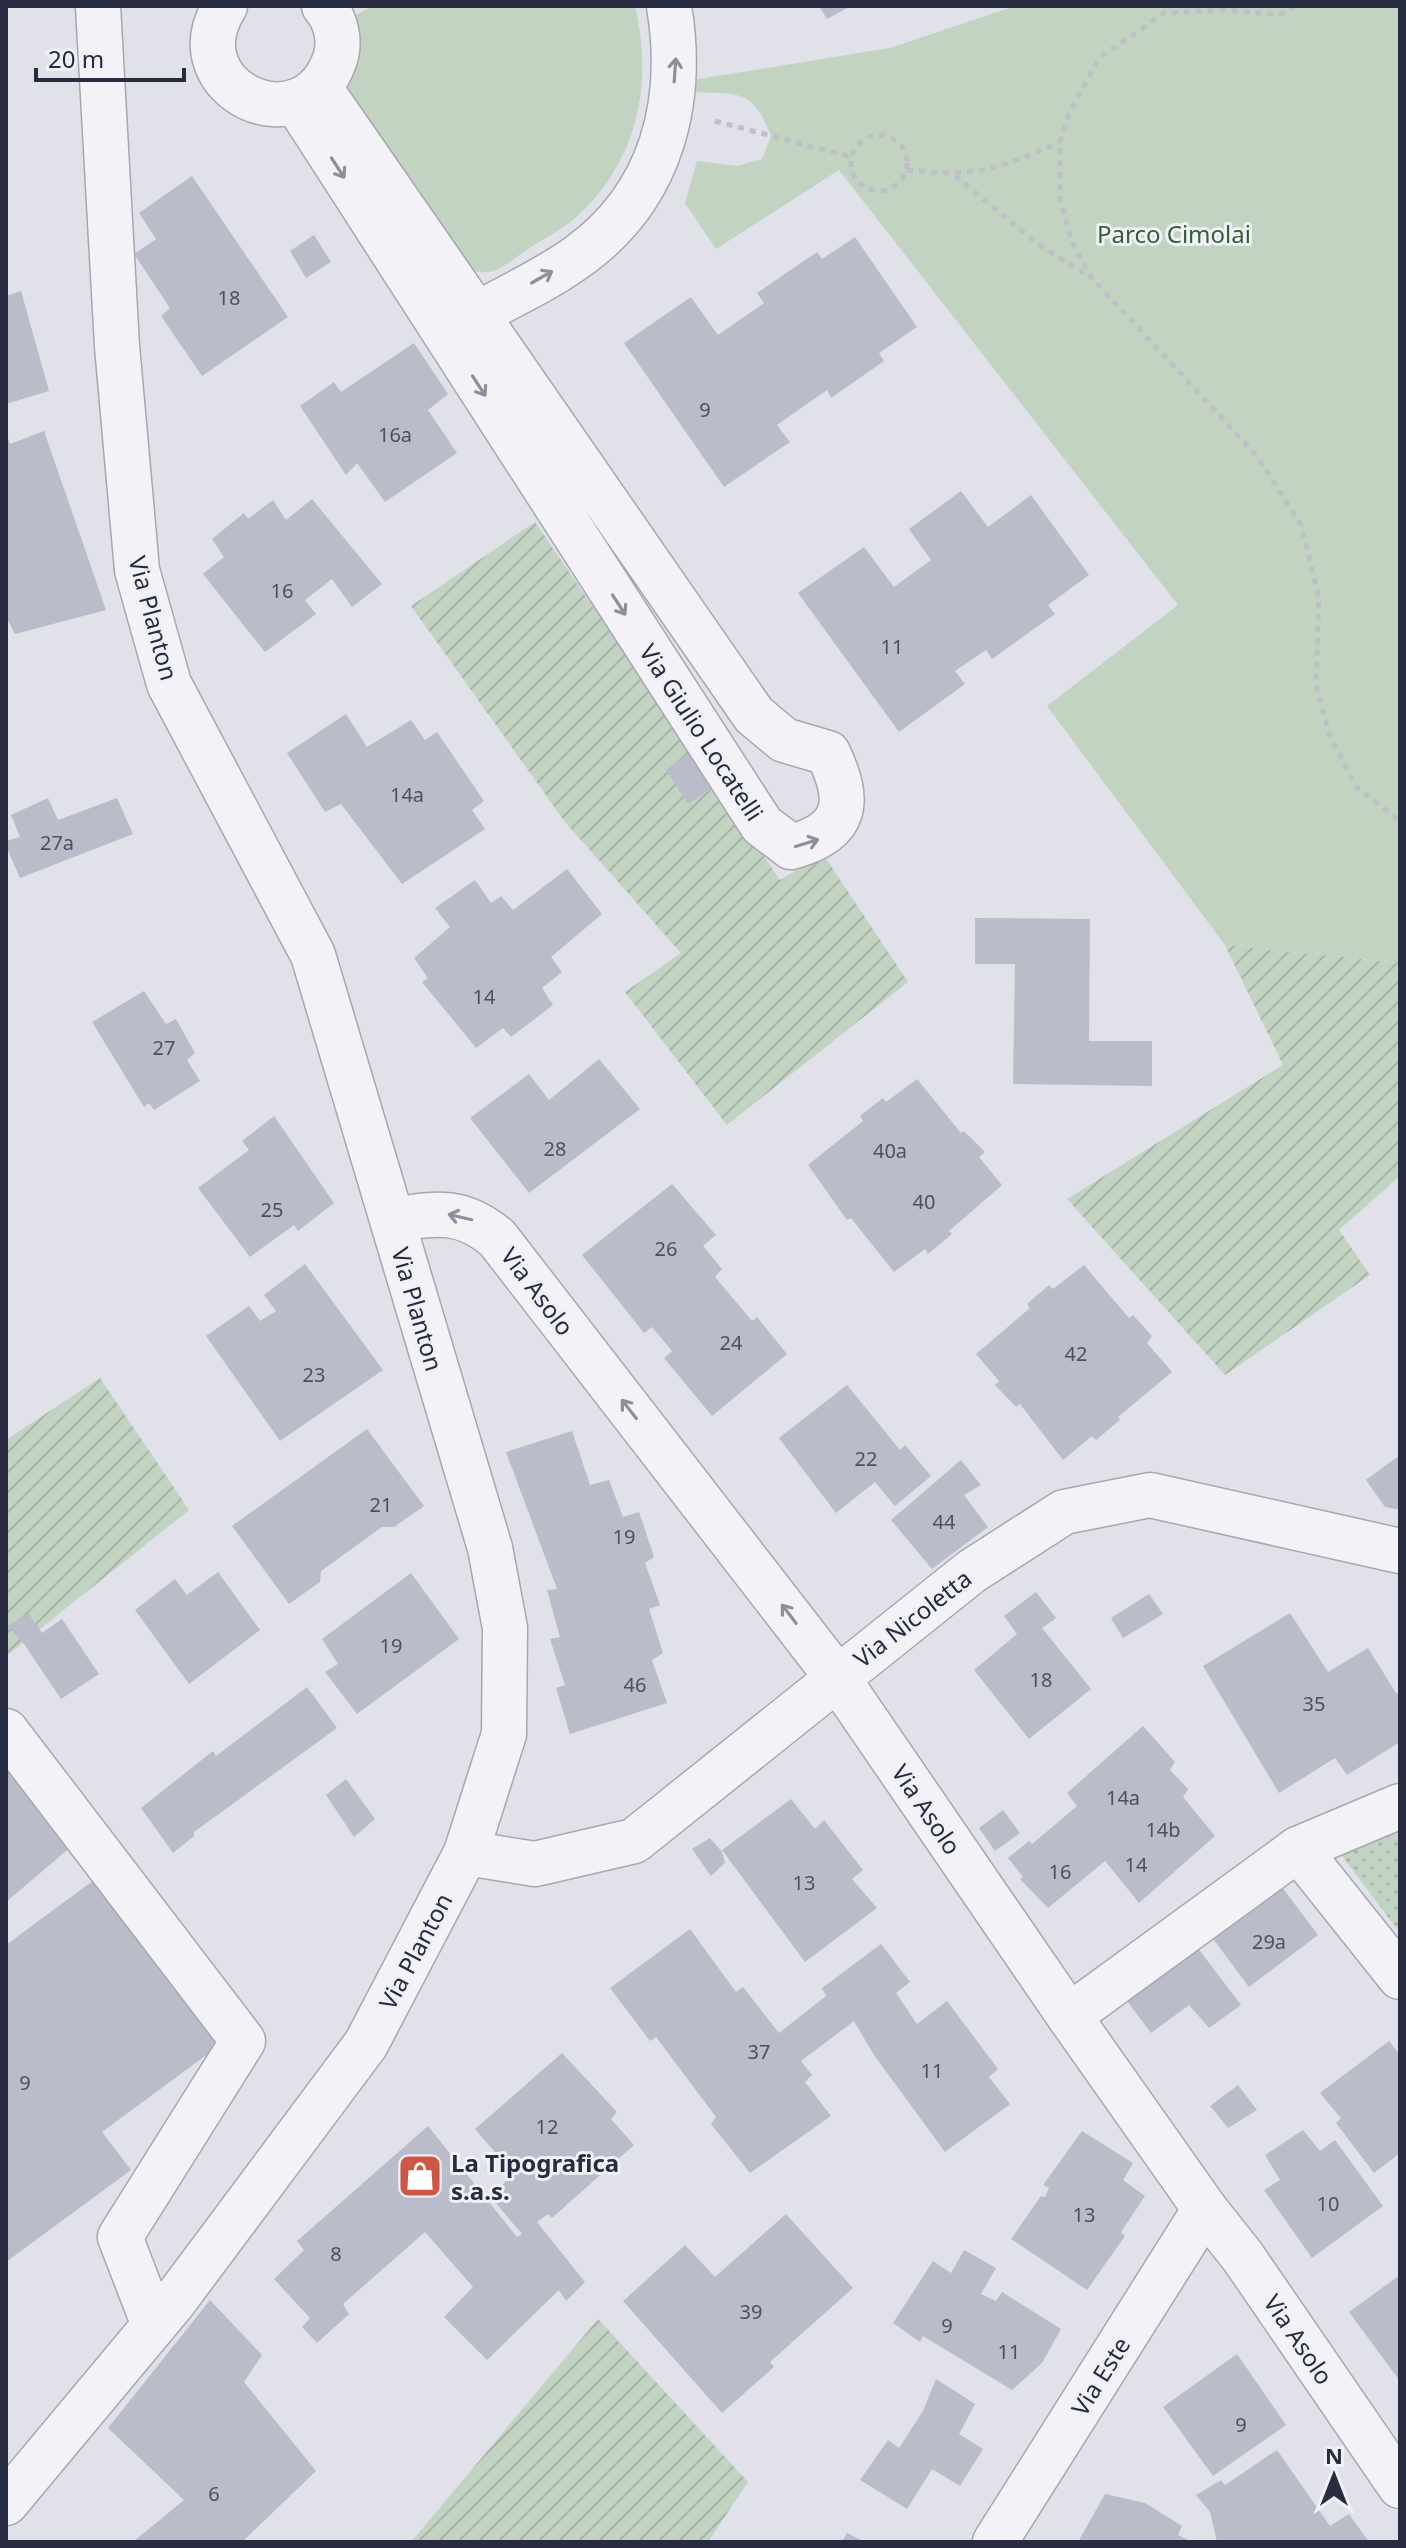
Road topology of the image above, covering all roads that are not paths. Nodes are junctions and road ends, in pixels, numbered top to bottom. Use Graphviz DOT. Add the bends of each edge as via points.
graph roads {
  1 [pos="98,6"];
  2 [pos="225,6"];
  3 [pos="669,6"];
  4 [pos="332,8"];
  5 [pos="307,95"];
  6 [pos="474,316"];
  7 [pos="393,1220"];
  8 [pos="1400,1551"];
  9 [pos="836,1676"];
  10 [pos="6,1731"];
  11 [pos="1400,1806"];
  12 [pos="1298,1849"];
  13 [pos="466,1853"];
  14 [pos="1400,1977"];
  15 [pos="1069,2016"];
  16 [pos="1205,2209"];
  17 [pos="154,2325"];
  18 [pos="1400,2486"];
  19 [pos="6,2503"];
  20 [pos="995,2542"];
  1 -- 7 [label="street, Via Planton" via="117,346 137,570 169,684 313,955"];
  2 -- 5 [label="street" via="212,39 214,59 237,93 276,105"];
  6 -- 3 [label="street, one-way" via="580,255 622,217 649,176 672,109 676,49"];
  4 -- 5 [label="street" via="337,52 331,71"];
  5 -- 6 [label="street, Via Giulio Locatelli"];
  5 -- 6 [label="street, Via Giulio Locatelli, one-way" via="762,825 791,847 820,839 838,819 843,783 828,753 784,740 754,715"];
  9 -- 7 [label="street, Via Asolo, one-way" via="497,1238 467,1217 437,1213"];
  7 -- 13 [label="street, Via Planton" via="490,1548 505,1628 504,1734"];
  8 -- 9 [label="street, Via Nicoletta" via="1150,1495 1064,1512 972,1571"];
  9 -- 13 [label="street, Via Nicoletta" via="634,1841 535,1864"];
  9 -- 15 [label="street, Via Asolo"];
  10 -- 17 [label="street" via="243,2041 120,2237"];
  11 -- 12 [label="street"];
  12 -- 14 [label="street"];
  12 -- 15 [label="street"];
  13 -- 17 [label="street, Via Planton" via="366,2044"];
  15 -- 16 [label="street, Via Asolo"];
  16 -- 18 [label="street, Via Asolo"];
  16 -- 20 [label="street, Via Este"];
  17 -- 19 [label="street, Via Planton"];
}
